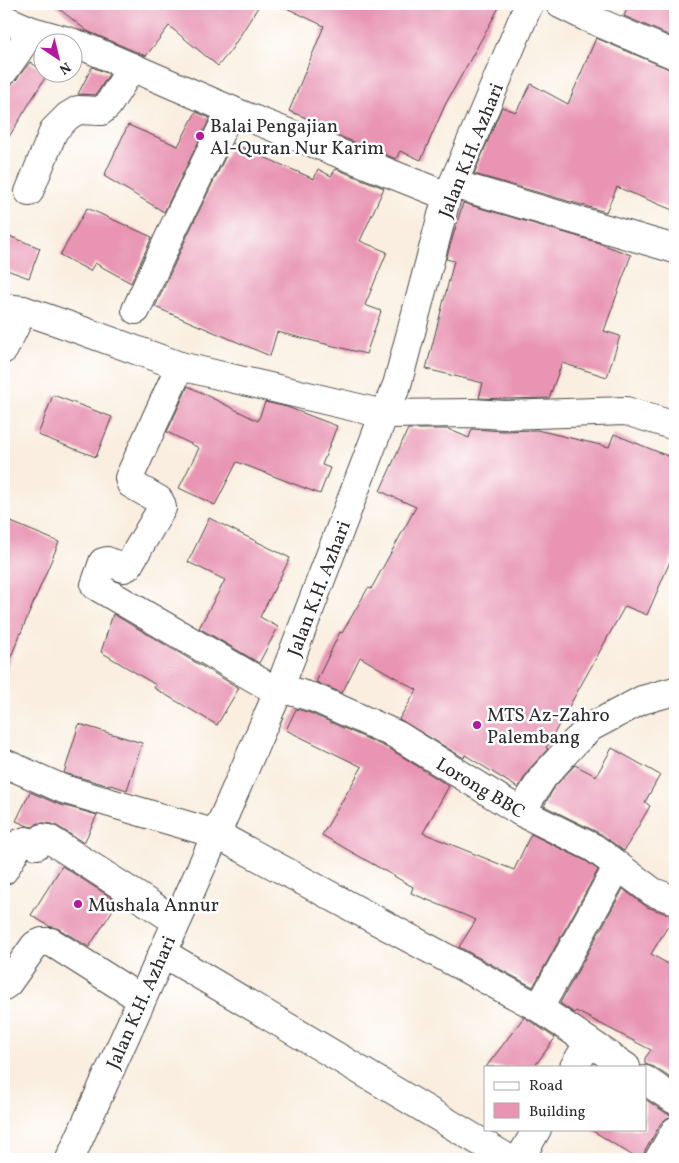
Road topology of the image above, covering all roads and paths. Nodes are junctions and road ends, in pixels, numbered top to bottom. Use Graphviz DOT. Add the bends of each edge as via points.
graph roads {
  1 [pos="529,4"];
  2 [pos="560,4"];
  3 [pos="4,19"];
  4 [pos="32,31"];
  5 [pos="35,32"];
  6 [pos="82,46"];
  7 [pos="675,55"];
  8 [pos="132,67"];
  9 [pos="4,72"];
  10 [pos="231,110"];
  11 [pos="450,190"];
  12 [pos="29,192"];
  13 [pos="675,249"];
  14 [pos="13,309"];
  15 [pos="136,310"];
  16 [pos="4,349"];
  17 [pos="180,366"];
  18 [pos="384,414"];
  19 [pos="675,426"];
  20 [pos="279,690"];
  21 [pos="675,691"];
  22 [pos="4,763"];
  23 [pos="521,812"];
  24 [pos="216,835"];
  25 [pos="618,866"];
  26 [pos="4,870"];
  27 [pos="675,900"];
  28 [pos="176,921"];
  29 [pos="162,953"];
  30 [pos="4,986"];
  31 [pos="142,998"];
  32 [pos="539,1008"];
  33 [pos="589,1042"];
  34 [pos="575,1066"];
  35 [pos="625,1066"];
  36 [pos="646,1081"];
  37 [pos="675,1100"];
  38 [pos="535,1130"];
  39 [pos="675,1131"];
  40 [pos="70,1159"];
  41 [pos="509,1159"];
  42 [pos="517,1159"];
  43 [pos="659,1159"];
  1 -- 11 [label="street, Jalan K.H. Azhari"];
  2 -- 7 [label="street"];
  3 -- 4 [label="street"];
  4 -- 5 [label="street"];
  4 -- 9 [label="street"];
  6 -- 8 [label="street"];
  8 -- 10 [label="street"];
  8 -- 12 [label="street" via="101,111 78,110 54,130"];
  10 -- 11 [label="street"];
  10 -- 15 [label="street"];
  11 -- 13 [label="street"];
  11 -- 18 [label="street, Jalan K.H. Azhari" via="397,385"];
  14 -- 16 [label="street"];
  14 -- 17 [label="street"];
  17 -- 18 [label="street"];
  17 -- 20 [label="street, Lorong BBC" via="129,478 131,484 159,500 162,508 128,566 124,568 103,562 95,585"];
  18 -- 19 [label="street" via="626,411"];
  18 -- 20 [label="street, Jalan K.H. Azhari"];
  20 -- 23 [label="street, Lorong BBC" via="314,698 397,735"];
  20 -- 24 [label="street, Jalan K.H. Azhari"];
  21 -- 23 [label="street" via="642,700 591,727 543,777"];
  22 -- 24 [label="street" via="63,789"];
  23 -- 25 [label="street, Lorong BBC" via="594,848"];
  24 -- 28 [label="street, Jalan K.H. Azhari"];
  24 -- 32 [label="street"];
  25 -- 27 [label="street, Lorong BBC" via="653,892"];
  25 -- 32 [label="street"];
  26 -- 28 [label="street" via="20,843 26,840 37,845 42,838 49,839"];
  28 -- 29 [label="street, Jalan K.H. Azhari"];
  29 -- 31 [label="street, Jalan K.H. Azhari"];
  29 -- 41 [label="street"];
  30 -- 31 [label="street" via="35,945 51,942"];
  31 -- 40 [label="street, Jalan K.H. Azhari"];
  32 -- 33 [label="street"];
  33 -- 34 [label="street"];
  33 -- 35 [label="street"];
  36 -- 37 [label="street"];
  38 -- 42 [label="street"];
  39 -- 43 [label="street"];
}
